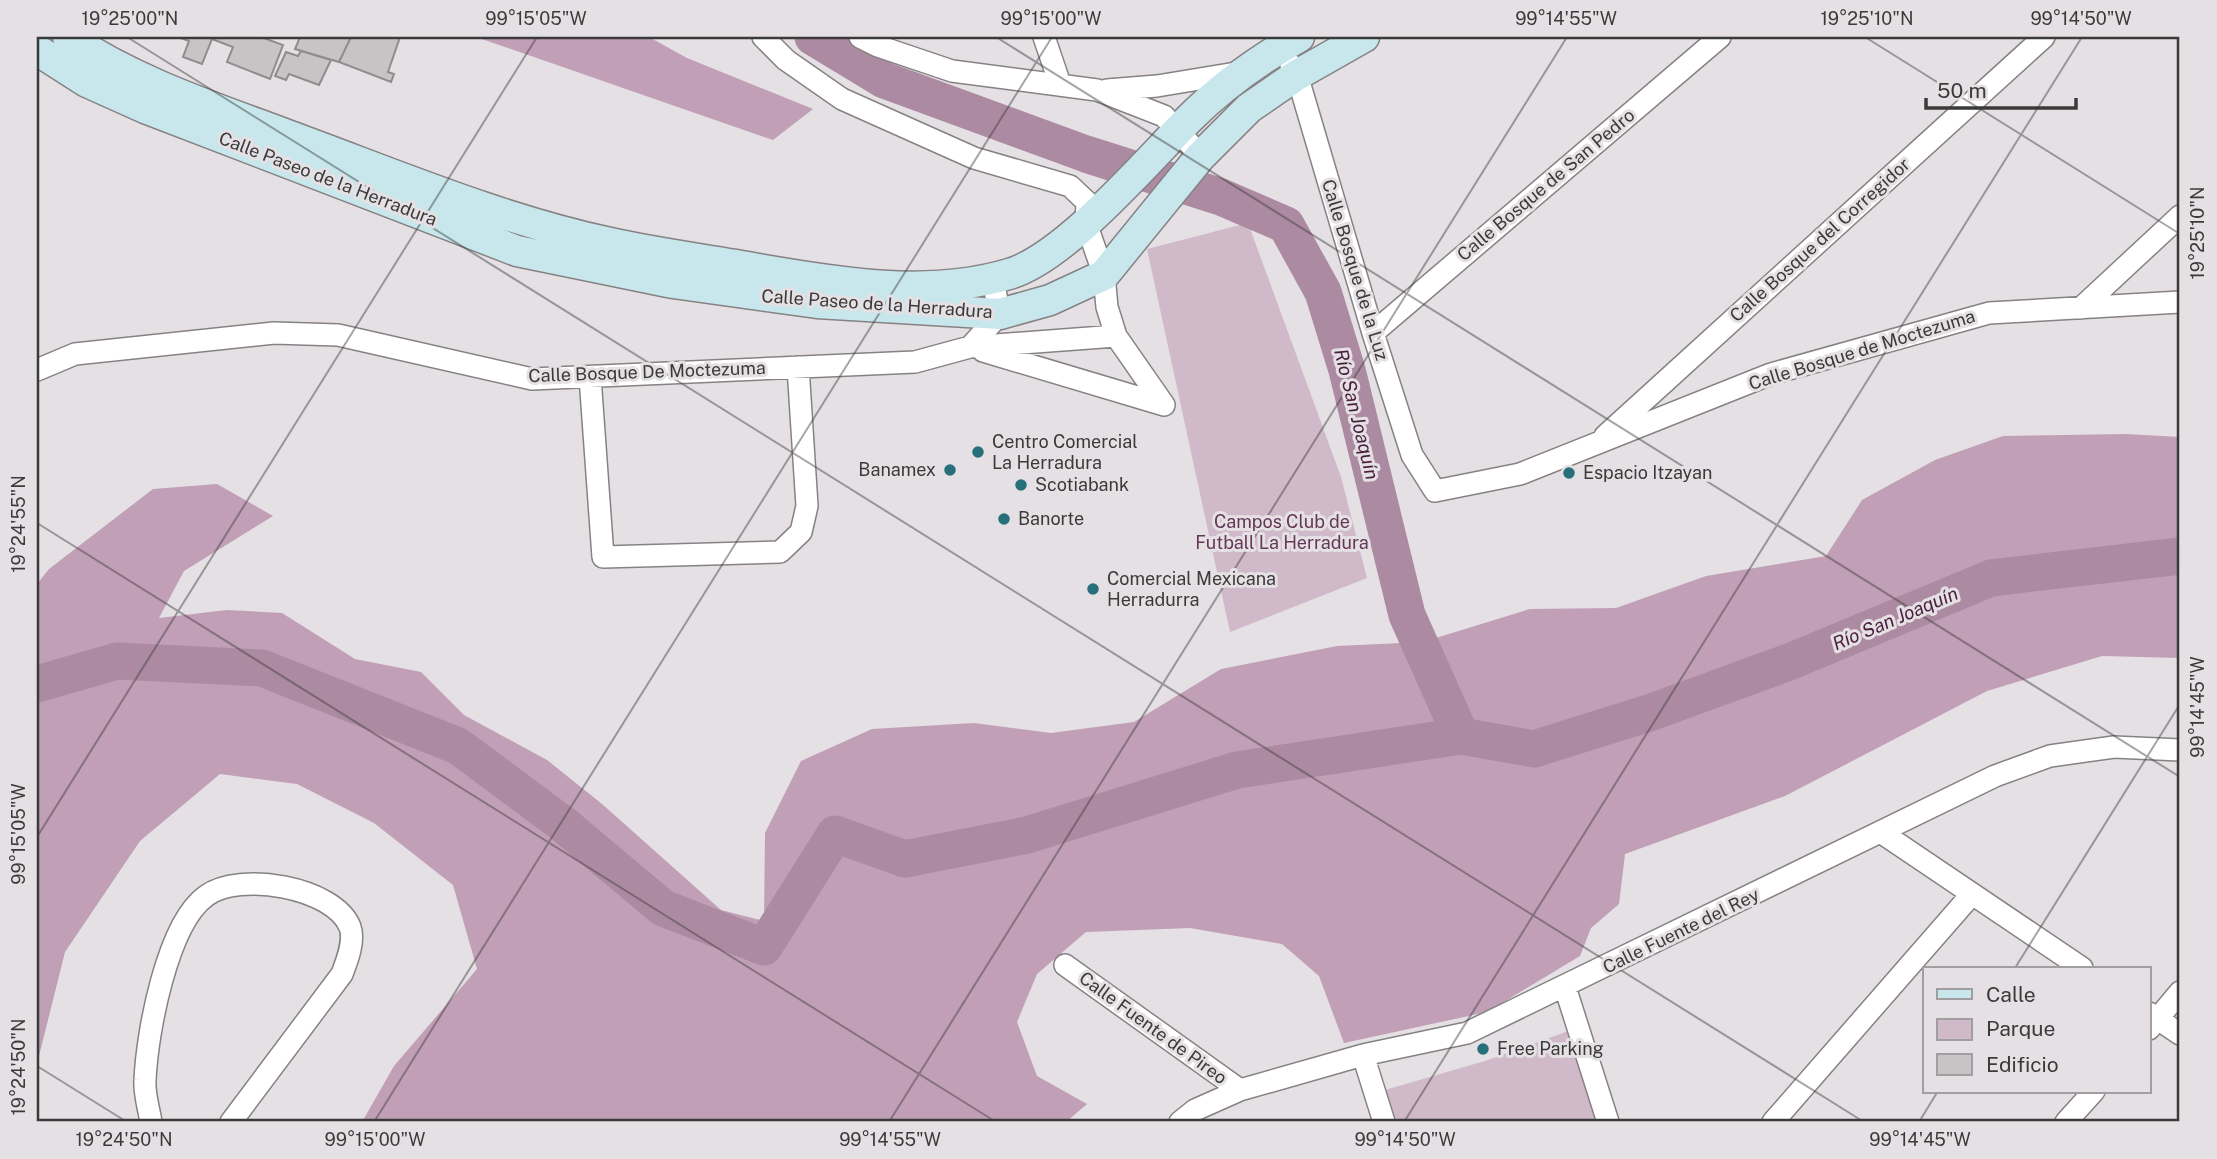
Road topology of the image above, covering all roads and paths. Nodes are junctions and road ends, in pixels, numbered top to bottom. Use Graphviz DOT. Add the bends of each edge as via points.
graph roads {
  1 [pos="68,37"];
  2 [pos="763,37"];
  3 [pos="860,37"];
  4 [pos="1044,37"];
  5 [pos="1364,37"];
  6 [pos="1720,37"];
  7 [pos="2044,37"];
  8 [pos="1290,42"];
  9 [pos="37,50"];
  10 [pos="1247,71"];
  11 [pos="1297,75"];
  12 [pos="1060,84"];
  13 [pos="1097,90"];
  14 [pos="1177,131"];
  15 [pos="1201,156"];
  16 [pos="2180,216"];
  17 [pos="1087,223"];
  18 [pos="1104,275"];
  19 [pos="992,277"];
  20 [pos="2180,302"];
  21 [pos="2081,308"];
  22 [pos="1000,314"];
  23 [pos="1373,333"];
  24 [pos="1116,336"];
  25 [pos="970,347"];
  26 [pos="798,367"];
  27 [pos="37,370"];
  28 [pos="590,377"];
  29 [pos="1596,444"];
  30 [pos="1435,491"];
  31 [pos="2180,750"];
  32 [pos="1882,833"];
  33 [pos="1972,894"];
  34 [pos="1065,965"];
  35 [pos="2081,967"];
  36 [pos="1565,987"];
  37 [pos="2180,992"];
  38 [pos="2152,1020"];
  39 [pos="2180,1034"];
  40 [pos="1363,1055"];
  41 [pos="1240,1090"];
  42 [pos="2093,1092"];
  43 [pos="151,1122"];
  44 [pos="232,1122"];
  45 [pos="1180,1122"];
  46 [pos="1384,1122"];
  47 [pos="1608,1122"];
  48 [pos="1773,1122"];
  49 [pos="2066,1122"];
  1 -- 19 [label="main road, Calle Paseo de la Herradura" via="156,86 488,209 609,243 832,281 915,288"];
  2 -- 17 [label="street" via="786,60 842,99 974,158 1070,186 1087,202"];
  3 -- 12 [label="street" via="952,71"];
  4 -- 12 [label="street"];
  5 -- 11 [label="main road, Calle Paseo de la Herradura"];
  6 -- 23 [label="street, Calle Bosque de San Pedro"];
  7 -- 29 [label="street, Calle Bosque del Corregidor"];
  8 -- 10 [label="main road, Calle Paseo de la Herradura"];
  8 -- 11 [label="street, Calle Bosque de la Luz"];
  9 -- 22 [label="main road, Calle Paseo de la Herradura" via="87,82 145,108 517,251 673,283 817,303"];
  10 -- 13 [label="street, Calle Paseo de la Herradura" via="1157,86"];
  10 -- 14 [label="main road, Calle Paseo de la Herradura"];
  11 -- 15 [label="main road, Calle Paseo de la Herradura" via="1250,108"];
  11 -- 23 [label="street, Calle Bosque de la Luz"];
  12 -- 13 [label="street"];
  13 -- 14 [label="street" via="1154,110"];
  14 -- 15 [label="street"];
  14 -- 17 [label="main road, Calle Paseo de la Herradura"];
  15 -- 18 [label="main road, Calle Paseo de la Herradura"];
  16 -- 21 [label="street"];
  17 -- 18 [label="street"];
  17 -- 19 [label="main road, Calle Paseo de la Herradura" via="1011,274"];
  18 -- 22 [label="main road, Calle Paseo de la Herradura" via="1050,300"];
  18 -- 24 [label="street"];
  19 -- 22 [label="street"];
  20 -- 21 [label="street, Calle Bosque de Moctezuma"];
  21 -- 29 [label="street, Calle Bosque de Moctezuma" via="1989,313 1771,374"];
  22 -- 25 [label="street"];
  23 -- 30 [label="street, Calle Bosque de la Luz" via="1412,455"];
  24 -- 25 [label="street, Calle Bosque De Moctezuma"];
  24 -- 25 [label="street" via="1164,405"];
  25 -- 26 [label="street, Calle Bosque De Moctezuma" via="915,362"];
  26 -- 28 [label="street, Calle Bosque De Moctezuma"];
  26 -- 28 [label="street" via="807,506 801,532 780,552 603,557"];
  27 -- 28 [label="street, Calle Bosque De Moctezuma" via="75,354 274,333 338,335 532,379"];
  29 -- 30 [label="street, Calle Bosque de Moctezuma" via="1520,474"];
  31 -- 32 [label="street, Calle Fuente del Rey" via="2114,747 2050,756 1995,776"];
  32 -- 33 [label="street"];
  32 -- 36 [label="street, Calle Fuente del Rey"];
  33 -- 35 [label="street"];
  33 -- 48 [label="street"];
  34 -- 41 [label="street, Calle Fuente de Pireo"];
  36 -- 40 [label="street, Calle Fuente del Rey" via="1467,1033"];
  36 -- 47 [label="street"];
  37 -- 38 [label="street"];
  38 -- 39 [label="street"];
  40 -- 41 [label="street, Calle Fuente del Rey"];
  40 -- 46 [label="street"];
  41 -- 45 [label="street, Calle Fuente del Rey" via="1195,1110"];
  42 -- 49 [label="street"];
  43 -- 44 [label="street" via="145,1083 148,1046 186,917 207,895 233,884 262,884 315,896 337,908 351,929 349,953 341,974"];
}
